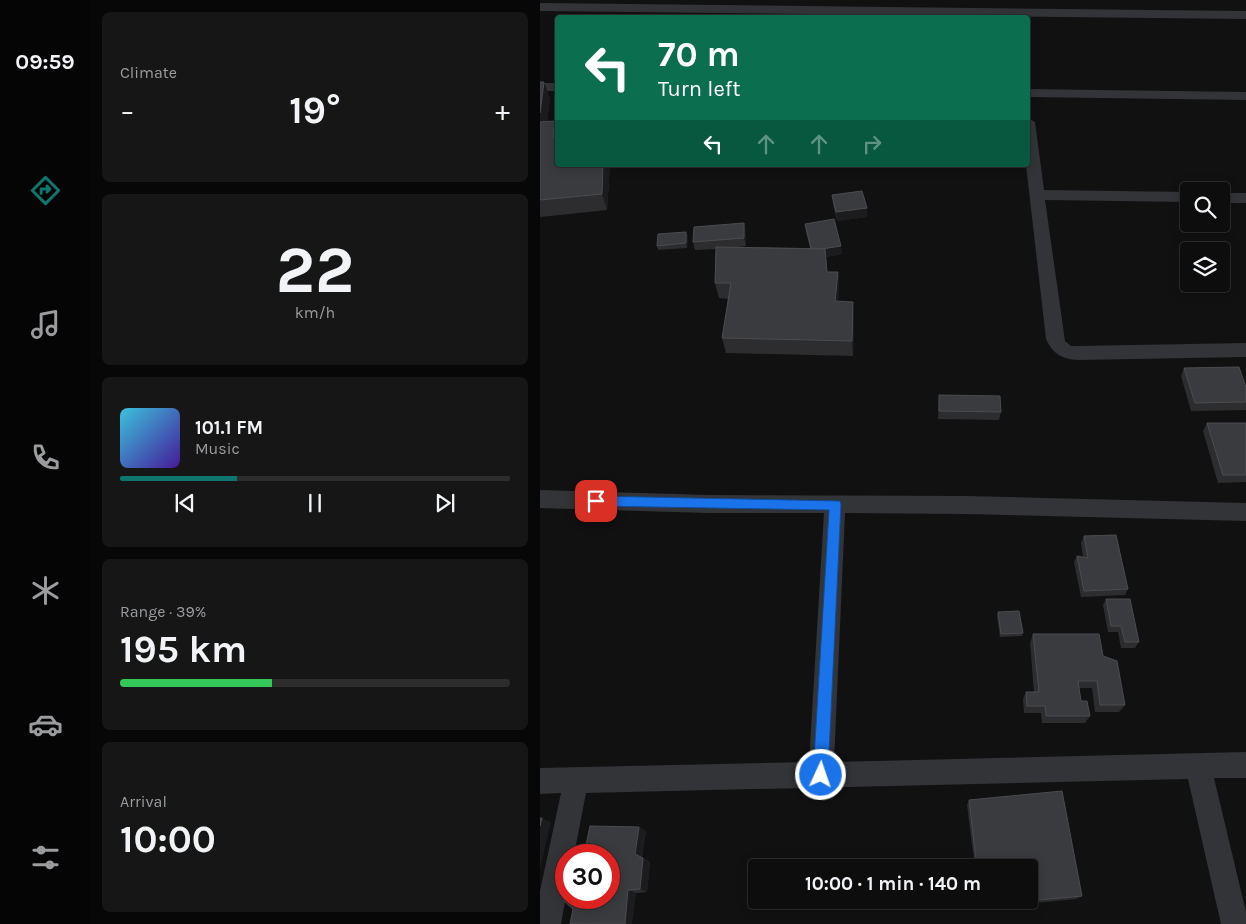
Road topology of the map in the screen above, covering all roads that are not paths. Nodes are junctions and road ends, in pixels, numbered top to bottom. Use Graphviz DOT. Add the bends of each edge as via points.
graph roads {
  1 [pos="540,7"];
  2 [pos="684,9"];
  3 [pos="1014,10"];
  4 [pos="1246,15"];
  5 [pos="540,87"];
  6 [pos="555,87"];
  7 [pos="1030,93"];
  8 [pos="1246,96"];
  9 [pos="1030,138"];
  10 [pos="1037,195"];
  11 [pos="1180,197"];
  12 [pos="1230,198"];
  13 [pos="1246,198"];
  14 [pos="1246,350"];
  15 [pos="540,499"];
  16 [pos="835,505"];
  17 [pos="1246,512"];
  18 [pos="1246,765"];
  19 [pos="1198,766"];
  20 [pos="821,775"];
  21 [pos="576,780"];
  22 [pos="540,781"];
  23 [pos="547,924"];
  24 [pos="1236,924"];
  1 -- 2 [label="street"];
  2 -- 3 [label="street"];
  3 -- 4 [label="street"];
  5 -- 6 [label="street"];
  7 -- 8 [label="street"];
  9 -- 10 [label="street"];
  10 -- 11 [label="street"];
  10 -- 14 [label="street" via="1055,339 1059,347 1078,353"];
  12 -- 13 [label="street"];
  15 -- 16 [label="street"];
  16 -- 17 [label="street"];
  16 -- 20 [label="street"];
  18 -- 19 [label="street"];
  19 -- 20 [label="street"];
  19 -- 24 [label="street"];
  20 -- 21 [label="street"];
  21 -- 22 [label="street"];
  21 -- 23 [label="street"];
}
